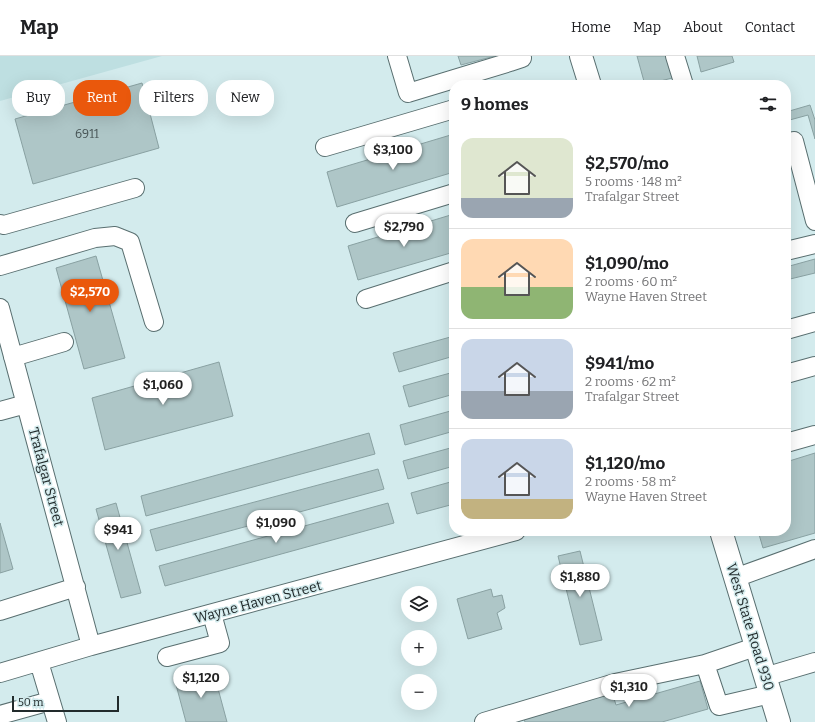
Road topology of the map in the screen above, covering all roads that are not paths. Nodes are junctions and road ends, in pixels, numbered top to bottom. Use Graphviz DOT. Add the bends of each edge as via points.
graph roads {
  1 [pos="397,56"];
  2 [pos="581,56"];
  3 [pos="675,56"];
  4 [pos="516,59"];
  5 [pos="449,80"];
  6 [pos="449,80"];
  7 [pos="588,80"];
  8 [pos="682,80"];
  9 [pos="449,110"];
  10 [pos="791,142"];
  11 [pos="325,147"];
  12 [pos="135,188"];
  13 [pos="449,195"];
  14 [pos="815,220"];
  15 [pos="355,223"];
  16 [pos="0,224"];
  17 [pos="815,244"];
  18 [pos="791,250"];
  19 [pos="0,266"];
  20 [pos="449,273"];
  21 [pos="366,299"];
  22 [pos="0,308"];
  23 [pos="154,322"];
  24 [pos="815,322"];
  25 [pos="791,329"];
  26 [pos="3,334"];
  27 [pos="64,342"];
  28 [pos="13,357"];
  29 [pos="815,366"];
  30 [pos="791,373"];
  31 [pos="26,404"];
  32 [pos="0,411"];
  33 [pos="815,435"];
  34 [pos="791,442"];
  35 [pos="498,536"];
  36 [pos="722,536"];
  37 [pos="815,549"];
  38 [pos="735,578"];
  39 [pos="76,587"];
  40 [pos="0,611"];
  41 [pos="212,614"];
  42 [pos="91,646"];
  43 [pos="755,647"];
  44 [pos="167,657"];
  45 [pos="39,662"];
  46 [pos="815,662"];
  47 [pos="705,664"];
  48 [pos="0,673"];
  49 [pos="767,685"];
  50 [pos="50,701"];
  51 [pos="0,715"];
  52 [pos="57,722"];
  53 [pos="484,722"];
  54 [pos="778,722"];
  1 -- 5 [label="street" via="408,92"];
  2 -- 7 [label="highway"];
  3 -- 8 [label="street"];
  4 -- 6 [label="street"];
  9 -- 11 [label="street"];
  10 -- 14 [label="street" via="794,141"];
  12 -- 16 [label="street"];
  13 -- 15 [label="street"];
  17 -- 18 [label="street"];
  19 -- 23 [label="street" via="95,238 115,236 130,242"];
  20 -- 21 [label="street"];
  22 -- 26 [label="street, Trafalgar Street"];
  24 -- 25 [label="street"];
  26 -- 28 [label="street, Trafalgar Street"];
  27 -- 28 [label="street"];
  28 -- 31 [label="street, Trafalgar Street"];
  29 -- 30 [label="street"];
  31 -- 32 [label="street"];
  31 -- 39 [label="street, Trafalgar Street"];
  33 -- 34 [label="street"];
  35 -- 41 [label="street, Wayne Haven Street"];
  36 -- 38 [label="highway, West State Road 930"];
  37 -- 38 [label="street"];
  38 -- 43 [label="highway, West State Road 930"];
  39 -- 40 [label="street"];
  39 -- 42 [label="street, Trafalgar Street"];
  41 -- 42 [label="street, Wayne Haven Street"];
  41 -- 44 [label="street" via="220,643"];
  42 -- 45 [label="street, Wayne Haven Street"];
  43 -- 47 [label="street"];
  43 -- 49 [label="highway, West State Road 930"];
  45 -- 48 [label="street, Wayne Haven Street"];
  45 -- 50 [label="street"];
  46 -- 49 [label="street"];
  47 -- 49 [label="street" via="719,706"];
  47 -- 53 [label="street" via="615,683"];
  49 -- 54 [label="highway, West State Road 930"];
  50 -- 51 [label="street"];
  50 -- 52 [label="street"];
}
